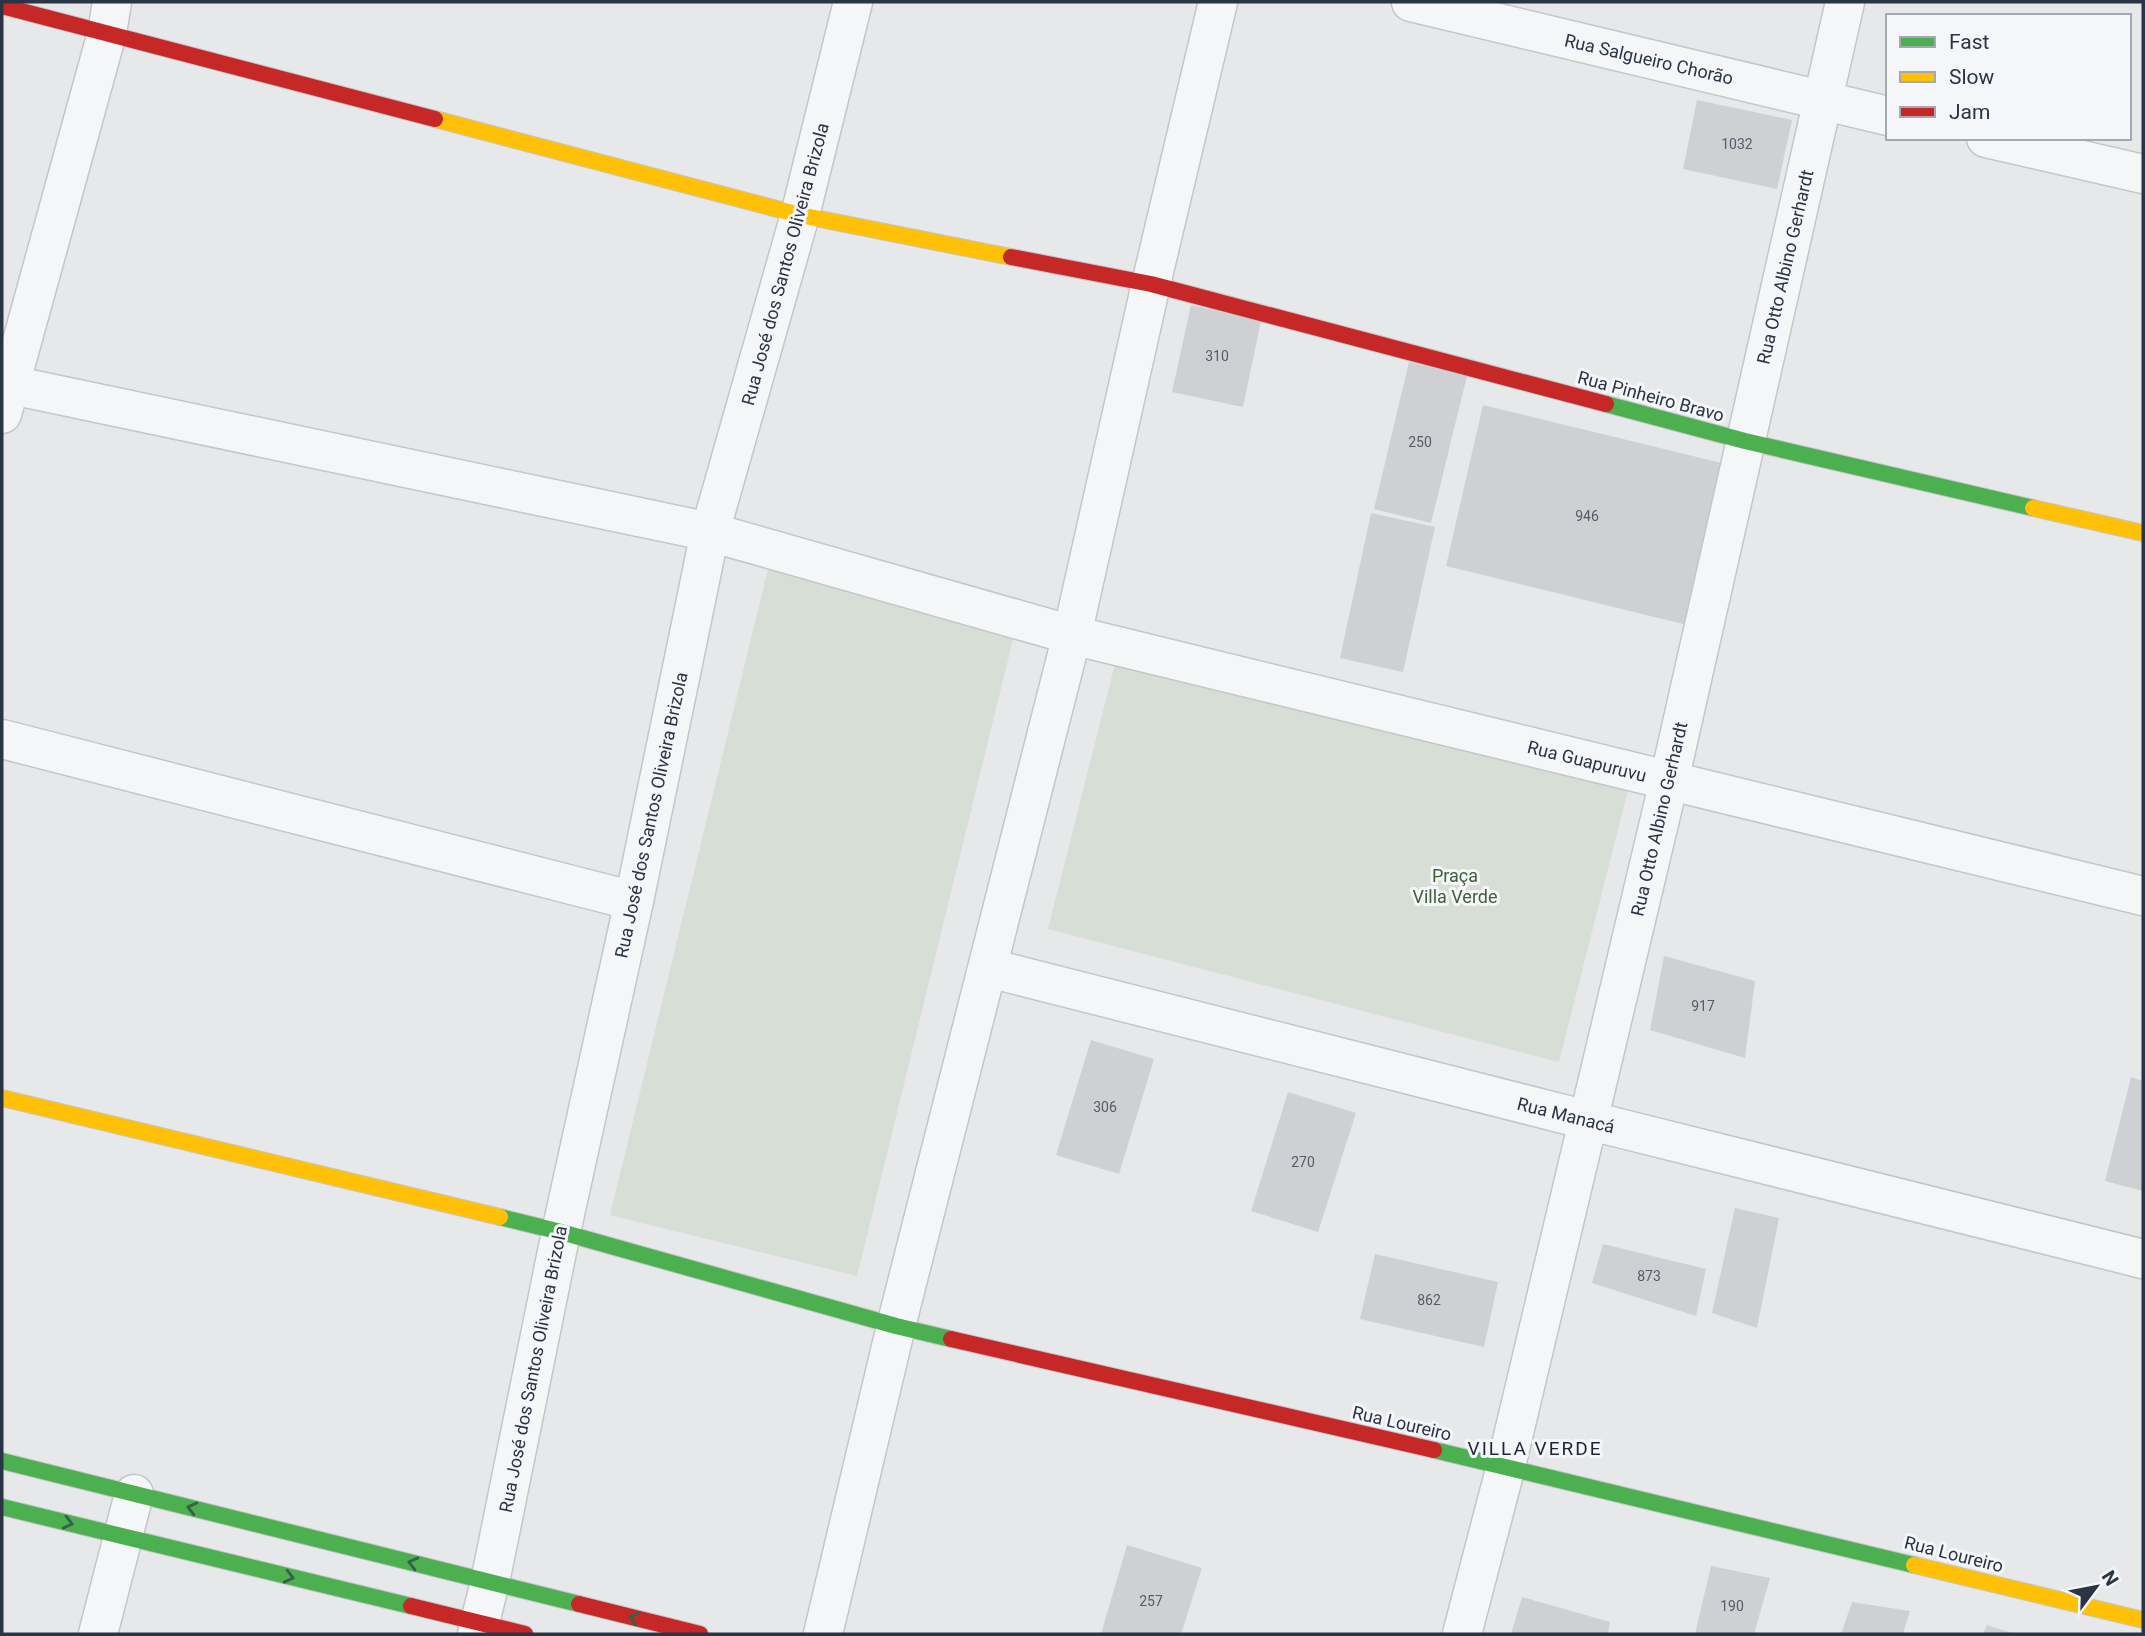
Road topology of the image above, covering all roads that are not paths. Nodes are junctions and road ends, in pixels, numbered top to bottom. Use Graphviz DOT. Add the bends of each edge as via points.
graph roads {
  1 [pos="853,2"];
  2 [pos="1218,2"];
  3 [pos="1411,2"];
  4 [pos="1845,2"];
  5 [pos="2,6"];
  6 [pos="109,18"];
  7 [pos="1824,101"];
  8 [pos="1886,116"];
  9 [pos="1995,140"];
  10 [pos="2143,174"];
  11 [pos="800,215"];
  12 [pos="1151,284"];
  13 [pos="4,394"];
  14 [pos="1745,441"];
  15 [pos="710,532"];
  16 [pos="2143,533"];
  17 [pos="1072,635"];
  18 [pos="2,739"];
  19 [pos="1669,781"];
  20 [pos="2143,896"];
  21 [pos="634,901"];
  22 [pos="989,968"];
  23 [pos="2,1098"];
  24 [pos="1587,1121"];
  25 [pos="561,1232"];
  26 [pos="2143,1259"];
  27 [pos="896,1326"];
  28 [pos="2,1461"];
  29 [pos="1506,1466"];
  30 [pos="134,1494"];
  31 [pos="2,1507"];
  32 [pos="124,1537"];
  33 [pos="490,1582"];
  34 [pos="2143,1620"];
  35 [pos="479,1629"];
  36 [pos="98,1634"];
  37 [pos="525,1634"];
  38 [pos="700,1634"];
  39 [pos="823,1634"];
  40 [pos="1462,1634"];
  1 -- 11 [label="street, Rua José dos Santos Oliveira Brizola"];
  2 -- 12 [label="street"];
  3 -- 7 [label="street, Rua Salgueiro Chorão"];
  4 -- 7 [label="street, Rua Otto Albino Gerhardt"];
  5 -- 6 [label="street, Rua Pinheiro Bravo"];
  6 -- 11 [label="street, Rua Pinheiro Bravo"];
  6 -- 13 [label="street"];
  7 -- 8 [label="street, Rua Salgueiro Chorão"];
  7 -- 14 [label="street, Rua Otto Albino Gerhardt"];
  9 -- 10 [label="street"];
  11 -- 12 [label="street, Rua Pinheiro Bravo"];
  11 -- 15 [label="street, Rua José dos Santos Oliveira Brizola"];
  12 -- 14 [label="street, Rua Pinheiro Bravo"];
  12 -- 17 [label="street"];
  13 -- 15 [label="street, Rua Guapuruvu"];
  14 -- 16 [label="street, Rua Pinheiro Bravo"];
  14 -- 19 [label="street, Rua Otto Albino Gerhardt"];
  15 -- 17 [label="street, Rua Guapuruvu"];
  15 -- 21 [label="street, Rua José dos Santos Oliveira Brizola"];
  17 -- 19 [label="street, Rua Guapuruvu"];
  17 -- 22 [label="street"];
  18 -- 21 [label="street"];
  19 -- 20 [label="street, Rua Guapuruvu"];
  19 -- 24 [label="street, Rua Otto Albino Gerhardt"];
  21 -- 25 [label="street, Rua José dos Santos Oliveira Brizola"];
  22 -- 24 [label="street, Rua Manacá"];
  22 -- 27 [label="street"];
  23 -- 25 [label="street, Rua Loureiro"];
  24 -- 26 [label="street, Rua Manacá"];
  24 -- 29 [label="street, Rua Otto Albino Gerhardt"];
  25 -- 27 [label="street, Rua Loureiro"];
  25 -- 33 [label="street, Rua José dos Santos Oliveira Brizola"];
  27 -- 29 [label="street, Rua Loureiro"];
  27 -- 39 [label="street"];
  28 -- 30 [label="street"];
  29 -- 34 [label="street, Rua Loureiro"];
  29 -- 40 [label="street, Rua Otto Albino Gerhardt"];
  30 -- 32 [label="street"];
  33 -- 30 [label="street, one-way"];
  31 -- 32 [label="street, one-way"];
  32 -- 35 [label="street, one-way"];
  32 -- 36 [label="street"];
  33 -- 35 [label="street, Rua José dos Santos Oliveira Brizola"];
  38 -- 33 [label="street, one-way"];
  35 -- 37 [label="street"];
}
